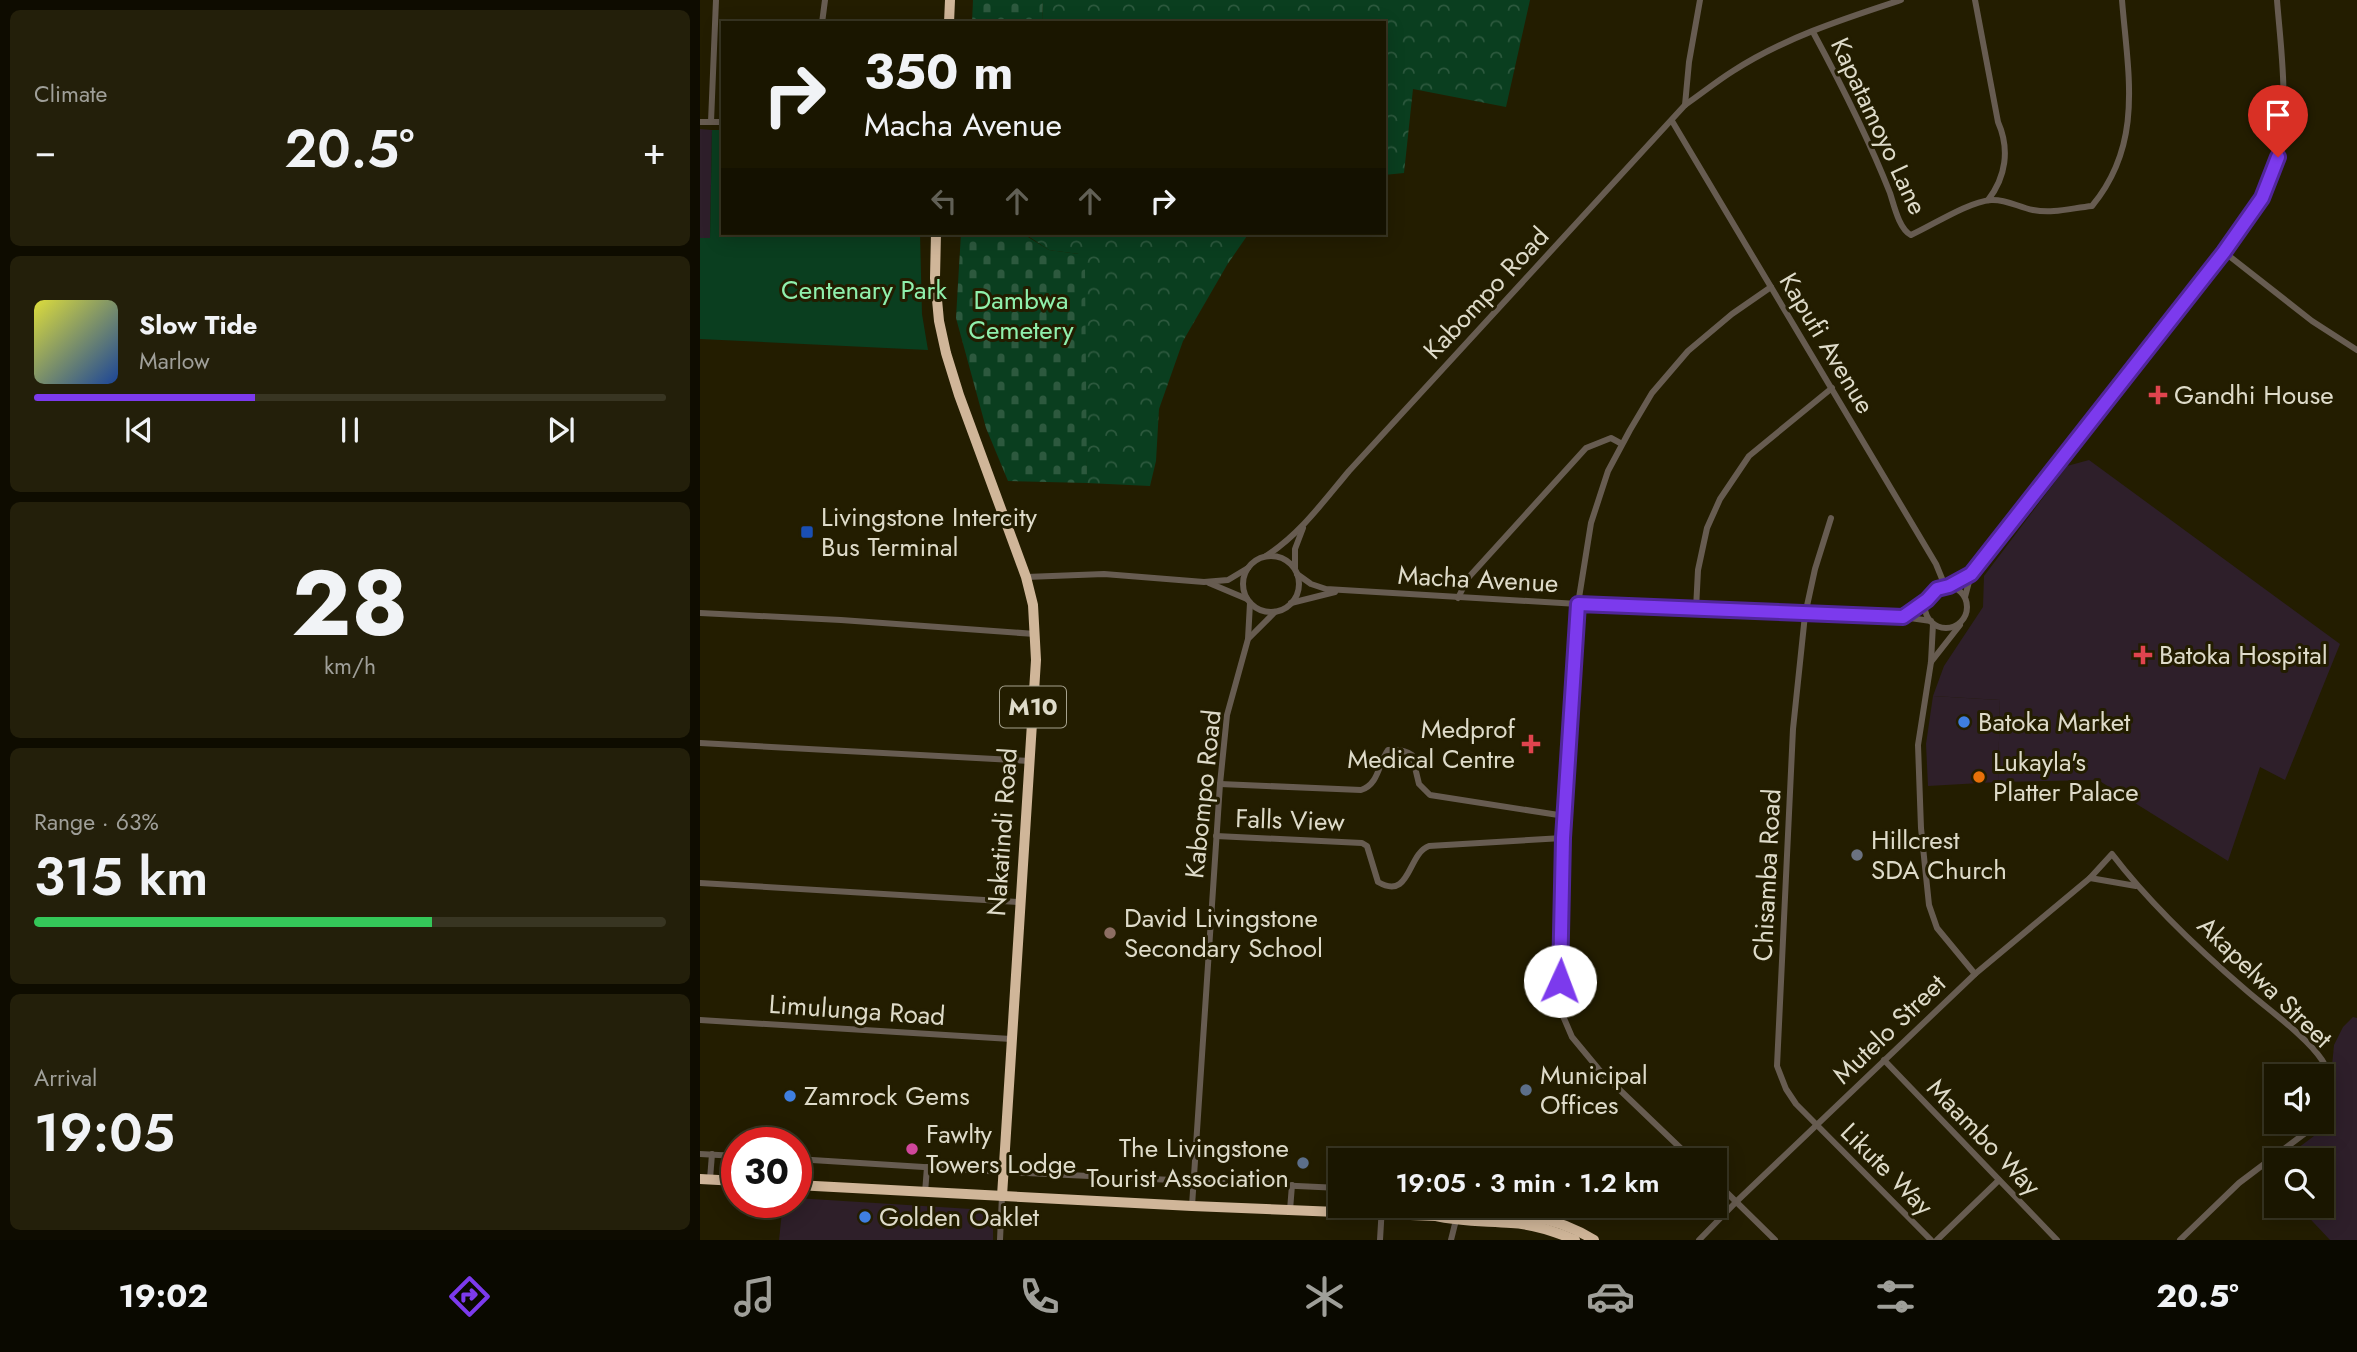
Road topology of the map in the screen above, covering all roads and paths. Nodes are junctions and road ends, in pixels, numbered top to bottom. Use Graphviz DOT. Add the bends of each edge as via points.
graph roads {
  1 [pos="716,0"];
  2 [pos="825,0"];
  3 [pos="950,0"];
  4 [pos="1700,0"];
  5 [pos="1901,0"];
  6 [pos="1975,0"];
  7 [pos="2122,0"];
  8 [pos="2277,0"];
  9 [pos="822,21"];
  10 [pos="949,21"];
  11 [pos="1813,32"];
  12 [pos="1685,106"];
  13 [pos="1672,121"];
  14 [pos="700,122"];
  15 [pos="711,122"];
  16 [pos="721,122"];
  17 [pos="1988,200"];
  18 [pos="936,235"];
  19 [pos="2224,252"];
  20 [pos="1771,287"];
  21 [pos="2357,350"];
  22 [pos="1832,388"];
  23 [pos="1622,444"];
  24 [pos="1831,518"];
  25 [pos="1304,526"];
  26 [pos="1266,556"];
  27 [pos="1248,568"];
  28 [pos="1296,571"];
  29 [pos="1971,574"];
  30 [pos="1026,577"];
  31 [pos="1204,582"];
  32 [pos="1947,586"];
  33 [pos="1343,590"];
  34 [pos="1965,597"];
  35 [pos="1458,598"];
  36 [pos="1927,600"];
  37 [pos="1249,601"];
  38 [pos="1291,603"];
  39 [pos="1578,604"];
  40 [pos="1696,609"];
  41 [pos="1275,612"];
  42 [pos="700,613"];
  43 [pos="1805,615"];
  44 [pos="1903,617"];
  45 [pos="1962,621"];
  46 [pos="1932,622"];
  47 [pos="1035,634"];
  48 [pos="1248,639"];
  49 [pos="1931,662"];
  50 [pos="700,743"];
  51 [pos="1030,761"];
  52 [pos="1220,784"];
  53 [pos="1565,816"];
  54 [pos="1216,836"];
  55 [pos="1563,838"];
  56 [pos="2112,854"];
  57 [pos="2090,878"];
  58 [pos="700,883"];
  59 [pos="2136,886"];
  60 [pos="1020,902"];
  61 [pos="1975,974"];
  62 [pos="700,1020"];
  63 [pos="1011,1039"];
  64 [pos="1884,1060"];
  65 [pos="2324,1064"];
  66 [pos="1816,1125"];
  67 [pos="2303,1134"];
  68 [pos="1680,1148"];
  69 [pos="700,1154"];
  70 [pos="712,1154"];
  71 [pos="721,1155"];
  72 [pos="812,1159"];
  73 [pos="927,1167"];
  74 [pos="1003,1172"];
  75 [pos="705,1179"];
  76 [pos="1194,1180"];
  77 [pos="1999,1180"];
  78 [pos="1292,1185"];
  79 [pos="812,1186"];
  80 [pos="1328,1187"];
  81 [pos="1727,1192"];
  82 [pos="925,1193"];
  83 [pos="1002,1196"];
  84 [pos="1737,1201"];
  85 [pos="1192,1206"];
  86 [pos="1290,1210"];
  87 [pos="1328,1210"];
  88 [pos="1381,1218"];
  89 [pos="1444,1218"];
  90 [pos="1452,1220"];
  91 [pos="2186,1238"];
  92 [pos="1000,1240"];
  93 [pos="1380,1240"];
  94 [pos="1451,1240"];
  95 [pos="1575,1240"];
  96 [pos="1594,1240"];
  97 [pos="1699,1240"];
  98 [pos="1775,1240"];
  99 [pos="1931,1240"];
  100 [pos="1937,1240"];
  101 [pos="2057,1240"];
  1 -- 15 [label="street"];
  2 -- 9 [label="street"];
  3 -- 10 [label="highway"];
  4 -- 12 [label="street"];
  5 -- 11 [label="street, Kabompo Road"];
  6 -- 17 [label="street" via="2004,139 2003,176"];
  7 -- 17 [label="street" via="2131,109 2124,145 2106,189 2092,206 2061,211"];
  8 -- 19 [label="street" via="2284,99 2278,157 2262,198"];
  11 -- 12 [label="street, Kabompo Road" via="1733,70"];
  11 -- 17 [label="street, Kapatamoyo Lane" via="1907,233"];
  12 -- 13 [label="street, Kabompo Road"];
  13 -- 20 [label="street, Kapufi Avenue"];
  13 -- 25 [label="street, Kabompo Road" via="1349,471"];
  14 -- 15 [label="street"];
  15 -- 16 [label="street"];
  18 -- 30 [label="highway, Nakatindi Road / M10" via="935,278 946,353"];
  19 -- 21 [label="street"];
  19 -- 29 [label="street"];
  20 -- 22 [label="street, Kapufi Avenue"];
  20 -- 23 [label="street" via="1688,351 1652,393"];
  22 -- 32 [label="street, Kapufi Avenue"];
  22 -- 40 [label="street" via="1749,456 1720,499 1707,528"];
  23 -- 35 [label="street" via="1611,438 1586,448 1468,578"];
  23 -- 39 [label="street" via="1591,523"];
  24 -- 43 [label="street, Chisamba Road"];
  25 -- 26 [label="street, Kabompo Road"];
  25 -- 28 [label="street, Kabompo Road" via="1295,549"];
  26 -- 27 [label="street"];
  26 -- 28 [label="street" via="1281,557"];
  27 -- 31 [label="street" via="1228,580"];
  27 -- 37 [label="street" via="1243,586"];
  28 -- 33 [label="street, Macha Avenue" via="1311,584"];
  28 -- 38 [label="street" via="1299,587"];
  29 -- 32 [label="street"];
  29 -- 34 [label="street"];
  30 -- 31 [label="street" via="1104,574"];
  30 -- 47 [label="highway, Nakatindi Road / M10"];
  31 -- 37 [label="street"];
  32 -- 34 [label="street"];
  32 -- 36 [label="street"];
  33 -- 35 [label="street, Macha Avenue"];
  33 -- 38 [label="street, Macha Avenue"];
  34 -- 45 [label="street" via="1967,610"];
  35 -- 39 [label="street, Macha Avenue"];
  36 -- 44 [label="street"];
  36 -- 46 [label="street" via="1925,607"];
  37 -- 41 [label="street"];
  37 -- 48 [label="street, Kabompo Road"];
  38 -- 41 [label="street"];
  39 -- 40 [label="street, Macha Avenue"];
  39 -- 53 [label="street"];
  40 -- 43 [label="street, Macha Avenue"];
  41 -- 48 [label="street, Kabompo Road"];
  42 -- 47 [label="street"];
  43 -- 44 [label="street, Macha Avenue"];
  43 -- 66 [label="street, Chisamba Road" via="1793,729 1777,1066 1786,1089"];
  44 -- 46 [label="street, Macha Avenue"];
  45 -- 46 [label="street" via="1945,629"];
  45 -- 49 [label="street"];
  46 -- 49 [label="street"];
  47 -- 51 [label="highway, Nakatindi Road / M10"];
  48 -- 52 [label="street, Kabompo Road" via="1227,715"];
  49 -- 61 [label="street" via="1918,745 1929,905 1937,928"];
  50 -- 51 [label="street"];
  51 -- 60 [label="highway, Nakatindi Road / M10"];
  52 -- 53 [label="street, Falls View" via="1361,790 1369,787 1384,755 1394,749 1412,755 1419,784 1430,795"];
  52 -- 54 [label="street, Kabompo Road"];
  53 -- 55 [label="street"];
  54 -- 55 [label="street, Falls View" via="1362,843 1378,882 1386,886 1403,882 1416,855 1429,846"];
  54 -- 76 [label="street, Kabompo Road"];
  55 -- 68 [label="street" via="1563,1016 1572,1037 1601,1072"];
  56 -- 57 [label="street, Mutelo Street"];
  56 -- 59 [label="street, Akapelwa Street"];
  57 -- 59 [label="street"];
  57 -- 61 [label="street, Mutelo Street"];
  58 -- 60 [label="street"];
  59 -- 65 [label="street, Akapelwa Street"];
  60 -- 63 [label="highway, Nakatindi Road / M10"];
  61 -- 64 [label="street, Mutelo Street"];
  62 -- 63 [label="street, Limulunga Road"];
  63 -- 74 [label="highway, Nakatindi Road / M10"];
  64 -- 66 [label="street, Mutelo Street"];
  64 -- 77 [label="street, Maambo Way"];
  66 -- 84 [label="street, Mutelo Street"];
  66 -- 99 [label="street, Likute Way"];
  67 -- 91 [label="street, Akapelwa Street" via="2239,1184"];
  69 -- 70 [label="street"];
  70 -- 71 [label="street"];
  70 -- 75 [label="street"];
  72 -- 73 [label="street"];
  73 -- 74 [label="street"];
  73 -- 82 [label="street"];
  74 -- 76 [label="street"];
  74 -- 83 [label="highway, Nakatindi Road / M10"];
  76 -- 78 [label="street"];
  76 -- 85 [label="street, Kabompo Road"];
  77 -- 100 [label="street"];
  77 -- 101 [label="street, Maambo Way"];
  78 -- 80 [label="street"];
  78 -- 86 [label="street"];
  79 -- 82 [label="highway"];
  81 -- 84 [label="street"];
  82 -- 83 [label="highway"];
  83 -- 85 [label="highway"];
  83 -- 92 [label="street, Nakatindi Road"];
  84 -- 97 [label="street, Mutelo Street"];
  84 -- 98 [label="street"];
  85 -- 86 [label="highway"];
  86 -- 87 [label="highway"];
  88 -- 93 [label="street"];
  89 -- 90 [label="highway"];
  90 -- 94 [label="street"];
  90 -- 95 [label="highway" via="1530,1225"];
  90 -- 96 [label="highway" via="1539,1216"];
}
